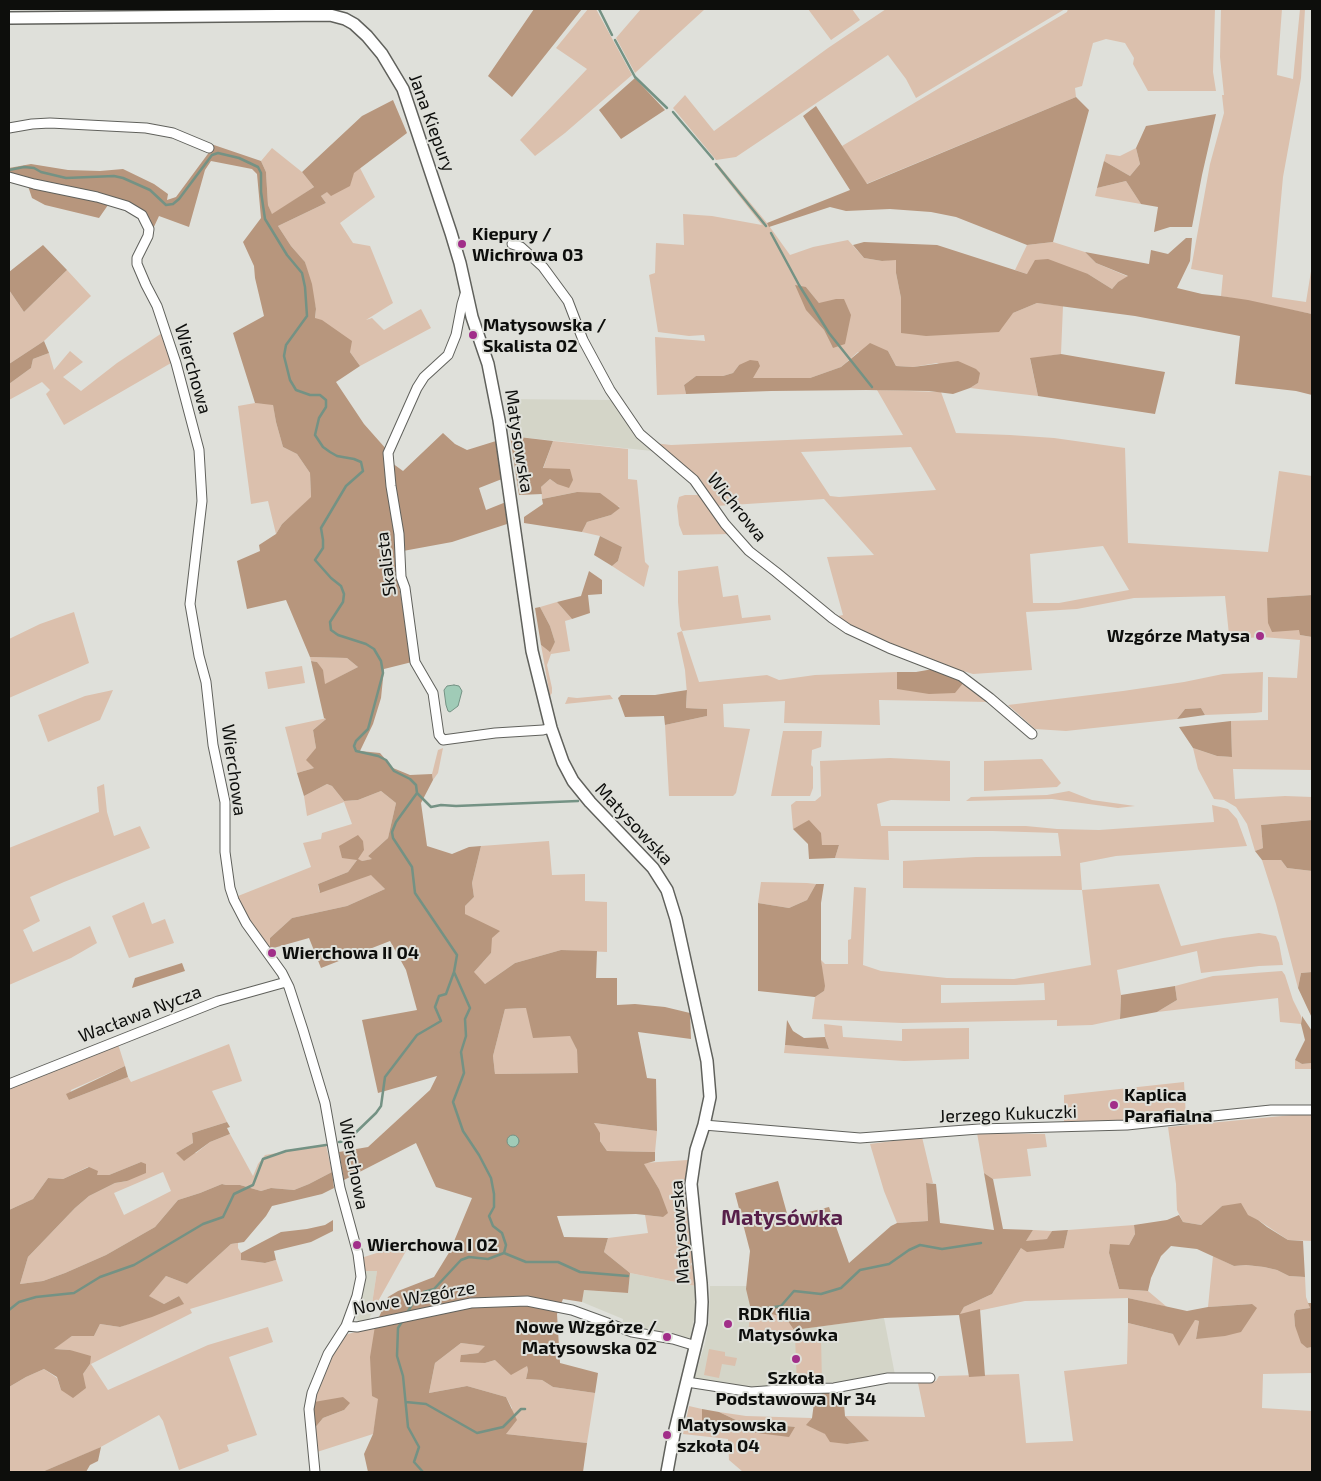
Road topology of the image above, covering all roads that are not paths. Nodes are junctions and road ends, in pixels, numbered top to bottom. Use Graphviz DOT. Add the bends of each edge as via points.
graph roads {
  1 [pos="9,18"];
  2 [pos="9,128"];
  3 [pos="209,148"];
  4 [pos="9,177"];
  5 [pos="512,244"];
  6 [pos="460,263"];
  7 [pos="466,291"];
  8 [pos="551,728"];
  9 [pos="1032,734"];
  10 [pos="286,982"];
  11 [pos="9,1084"];
  12 [pos="1312,1110"];
  13 [pos="704,1125"];
  14 [pos="346,1326"];
  15 [pos="696,1346"];
  16 [pos="930,1378"];
  17 [pos="687,1382"];
  18 [pos="315,1472"];
  19 [pos="667,1472"];
  1 -- 6 [label="street, Jana Kiepury" via="320,14 345,19 367,36 382,54 403,89"];
  2 -- 3 [label="street" via="50,123 146,128 173,133"];
  4 -- 10 [label="street, Wierchowa" via="127,206 142,215 149,229 137,264 157,306 199,450 202,501 190,604 206,682 224,802 230,888 246,923"];
  5 -- 9 [label="street, Wichrowa" via="521,247 542,267 568,301 583,340 610,390 640,434 694,480 749,552 848,629 961,676"];
  6 -- 7 [label="street, Matysowska"];
  7 -- 8 [label="street, Matysowska" via="494,390 532,651"];
  7 -- 8 [label="street, Skalista" via="448,355 417,388 388,454 399,534 401,577 415,662 433,693 443,740"];
  8 -- 13 [label="street, Matysowska" via="562,762 576,786 653,868 668,890 707,1061 710,1098"];
  10 -- 11 [label="street, Wacława Nycza" via="218,1001"];
  10 -- 14 [label="street, Wierchowa" via="325,1103 340,1188 358,1254 361,1277"];
  12 -- 13 [label="street, Jerzego Kukuczki" via="1271,1110 1127,1125 979,1129 860,1138"];
  13 -- 15 [label="street, Matysowska" via="691,1184 702,1302"];
  14 -- 15 [label="street, Nowe Wzgórze" via="357,1327 470,1303 528,1301 572,1310 632,1332"];
  14 -- 18 [label="street, Nowe Wzgórze" via="328,1354 312,1393 309,1409"];
  15 -- 17 [label="street, Matysowska"];
  16 -- 17 [label="street" via="888,1378 834,1388 751,1392"];
  17 -- 19 [label="street, Matysowska"];
}
